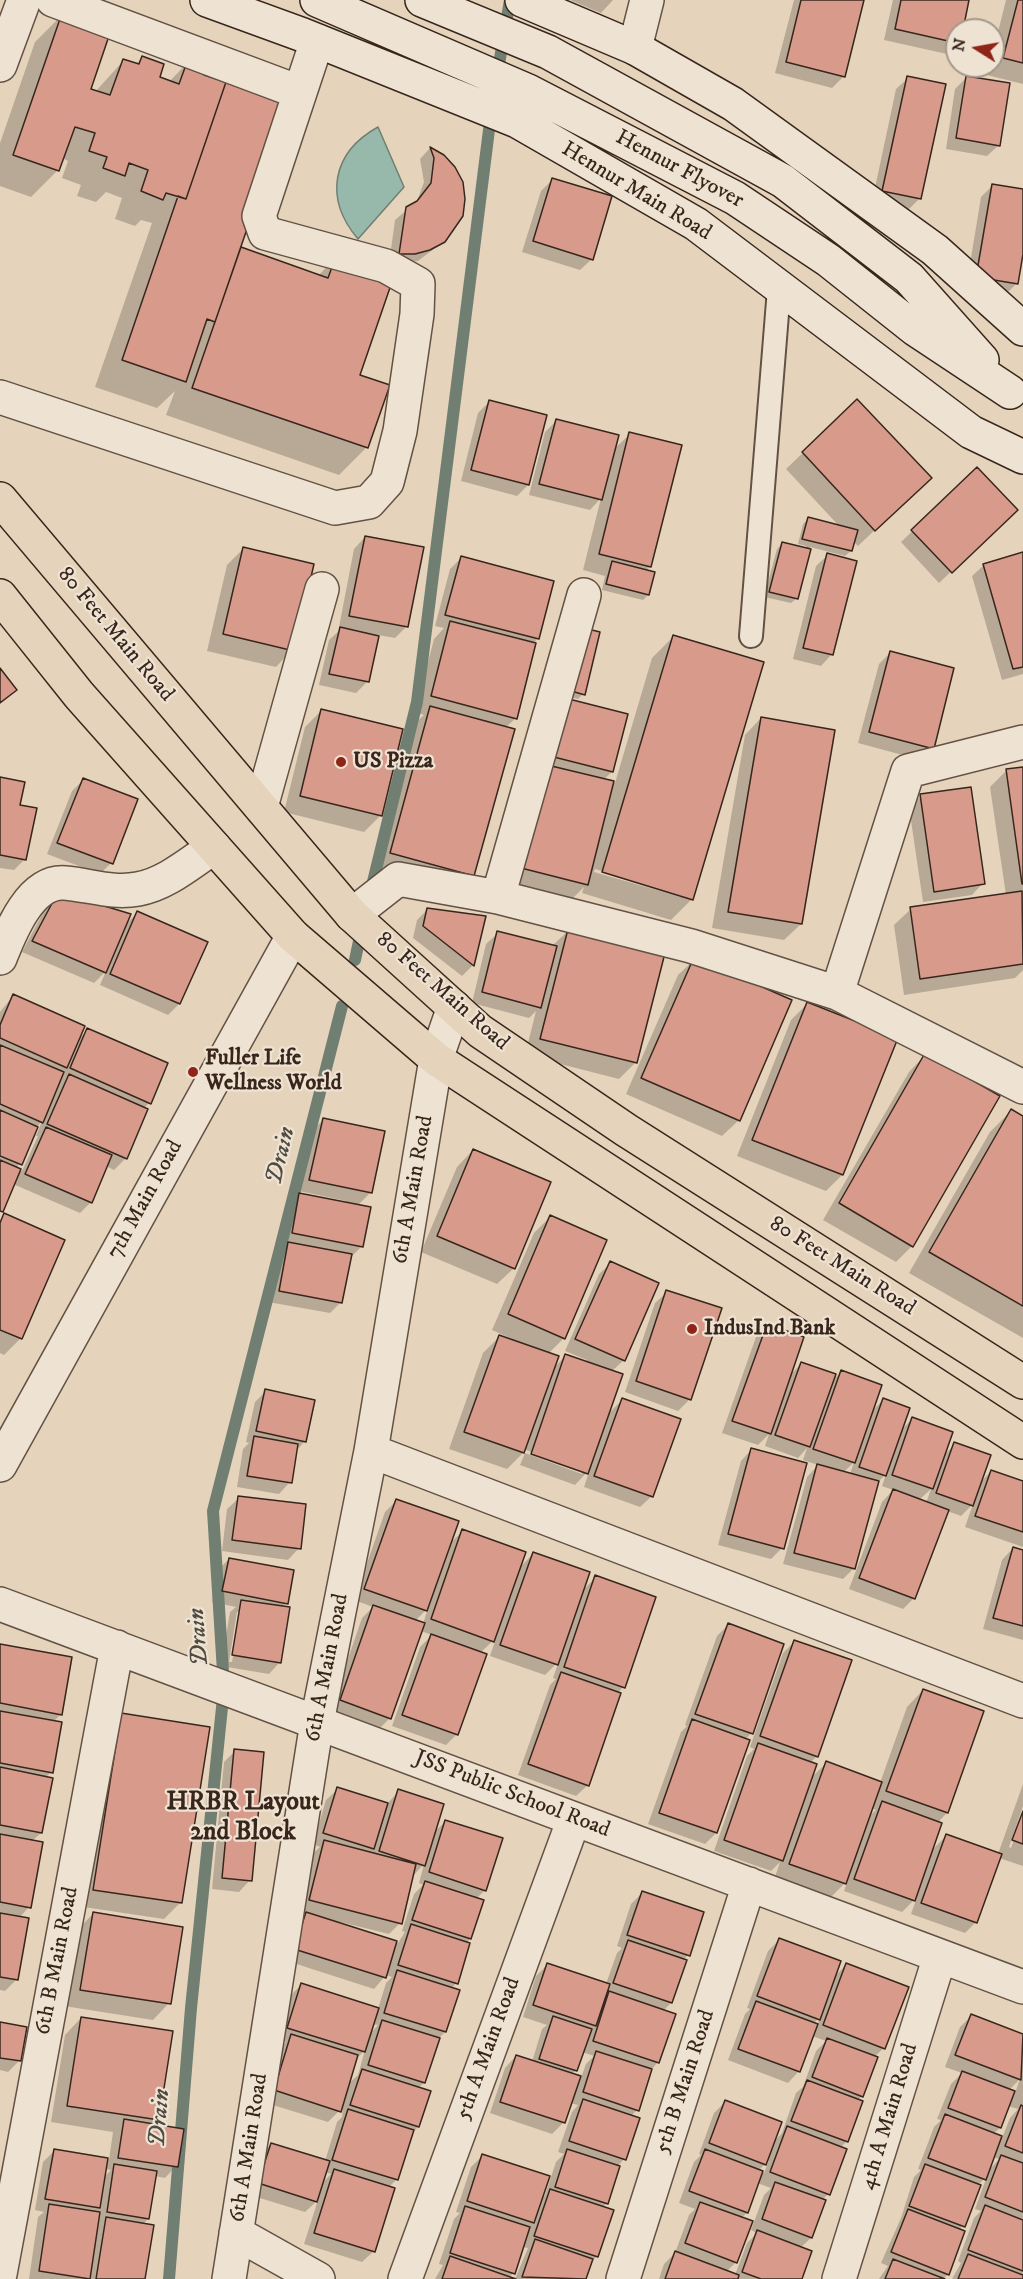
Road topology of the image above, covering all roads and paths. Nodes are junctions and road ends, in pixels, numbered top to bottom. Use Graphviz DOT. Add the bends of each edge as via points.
graph roads {
  1 [pos="24,0"];
  2 [pos="53,0"];
  3 [pos="207,0"];
  4 [pos="318,0"];
  5 [pos="422,0"];
  6 [pos="647,0"];
  7 [pos="531,4"];
  8 [pos="318,41"];
  9 [pos="635,48"];
  10 [pos="0,65"];
  11 [pos="298,92"];
  12 [pos="523,106"];
  13 [pos="779,289"];
  14 [pos="1023,329"];
  15 [pos="0,398"];
  16 [pos="1016,400"];
  17 [pos="1023,457"];
  18 [pos="0,499"];
  19 [pos="322,589"];
  20 [pos="584,595"];
  21 [pos="0,596"];
  22 [pos="751,636"];
  23 [pos="1023,742"];
  24 [pos="261,807"];
  25 [pos="214,847"];
  26 [pos="498,897"];
  27 [pos="353,916"];
  28 [pos="293,936"];
  29 [pos="0,958"];
  30 [pos="837,993"];
  31 [pos="454,1007"];
  32 [pos="436,1059"];
  33 [pos="1023,1087"];
  34 [pos="1023,1382"];
  35 [pos="1023,1442"];
  36 [pos="370,1451"];
  37 [pos="0,1465"];
  38 [pos="0,1604"];
  39 [pos="117,1647"];
  40 [pos="1023,1701"];
  41 [pos="316,1722"];
  42 [pos="574,1819"];
  43 [pos="749,1884"];
  44 [pos="940,1956"];
  45 [pos="1023,1987"];
  46 [pos="236,2233"];
  47 [pos="0,2274"];
  48 [pos="229,2279"];
  49 [pos="318,2279"];
  50 [pos="405,2279"];
  51 [pos="623,2279"];
  52 [pos="839,2279"];
  1 -- 10 [label="street"];
  2 -- 11 [label="street"];
  3 -- 8 [label="street, Hennur Main Road"];
  4 -- 12 [label="street, Hennur Flyover"];
  5 -- 16 [label="street, Hennur Flyover" via="548,52 783,181 909,278"];
  6 -- 9 [label="street"];
  7 -- 9 [label="street"];
  8 -- 11 [label="street"];
  8 -- 12 [label="street, Hennur Main Road" via="483,107"];
  9 -- 14 [label="street" via="733,104 935,250"];
  11 -- 15 [label="street" via="258,216 266,233 386,266 418,284 400,431 387,482 369,502 335,508"];
  12 -- 13 [label="street, Hennur Main Road" via="696,224"];
  12 -- 16 [label="street, Hennur Flyover" via="735,198 828,260 915,329"];
  13 -- 17 [label="street, Hennur Main Road" via="971,432"];
  13 -- 22 [label="lane"];
  18 -- 24 [label="main road, 80 Feet Main Road"];
  19 -- 24 [label="street"];
  20 -- 26 [label="street"];
  21 -- 25 [label="main road, 80 Feet Main Road" via="79,695"];
  23 -- 30 [label="street" via="908,771"];
  24 -- 27 [label="main road, 80 Feet Main Road"];
  25 -- 28 [label="main road, 80 Feet Main Road"];
  25 -- 29 [label="street" via="160,882 138,889 117,891 62,882 40,891 17,916"];
  26 -- 27 [label="street" via="398,879"];
  26 -- 30 [label="street" via="691,946"];
  27 -- 31 [label="main road, 80 Feet Main Road"];
  28 -- 32 [label="main road, 80 Feet Main Road"];
  28 -- 37 [label="street, 7th Main Road"];
  30 -- 33 [label="street"];
  31 -- 32 [label="street, 6th A Main Road"];
  31 -- 34 [label="main road, 80 Feet Main Road" via="480,1031 626,1130"];
  32 -- 35 [label="main road, 80 Feet Main Road"];
  32 -- 36 [label="street, 6th A Main Road"];
  36 -- 40 [label="street"];
  36 -- 41 [label="street, 6th A Main Road"];
  38 -- 39 [label="street, JSS Public School Road"];
  39 -- 41 [label="street, JSS Public School Road"];
  39 -- 47 [label="street, 6th B Main Road"];
  41 -- 42 [label="street, JSS Public School Road"];
  41 -- 46 [label="street, 6th A Main Road"];
  42 -- 43 [label="street, JSS Public School Road"];
  42 -- 50 [label="street, 5th A Main Road"];
  43 -- 44 [label="street, JSS Public School Road"];
  43 -- 51 [label="street, 5th B Main Road"];
  44 -- 45 [label="street, JSS Public School Road"];
  44 -- 52 [label="street, 4th A Main Road"];
  46 -- 48 [label="street, 6th A Main Road"];
  46 -- 49 [label="street"];
}
